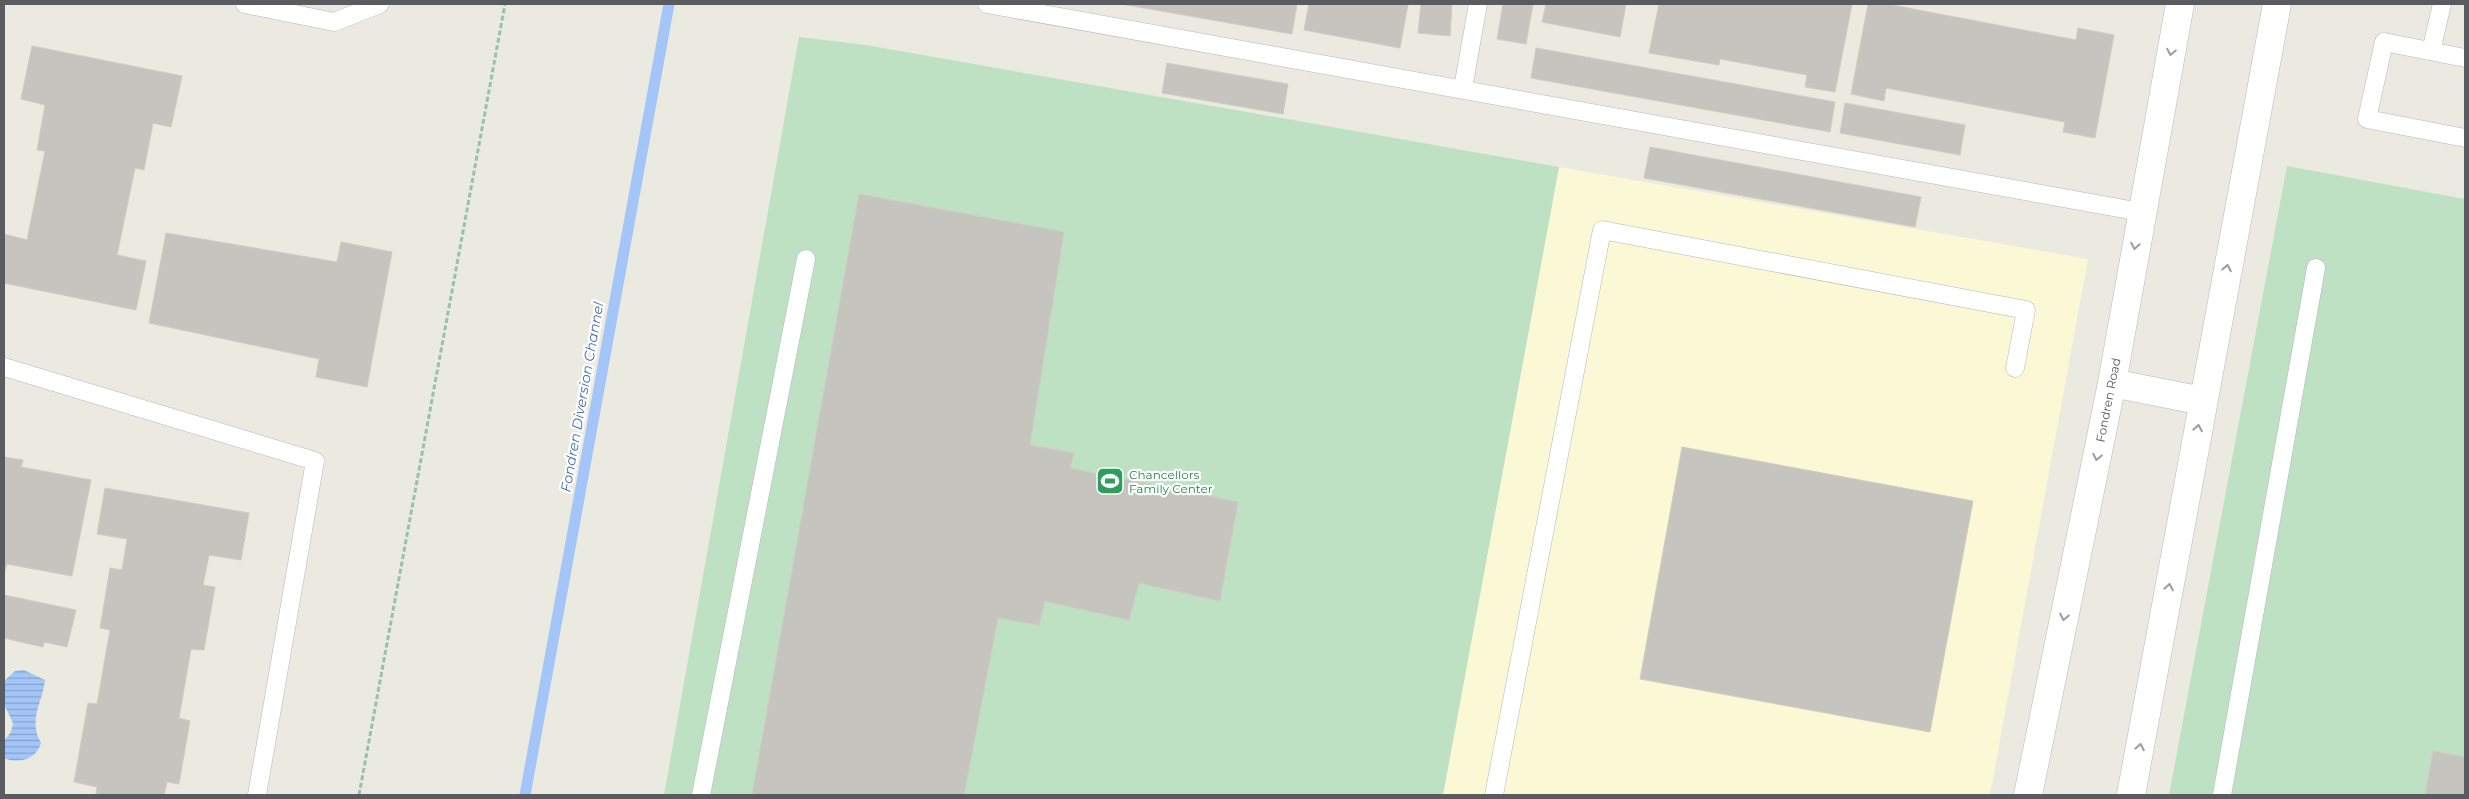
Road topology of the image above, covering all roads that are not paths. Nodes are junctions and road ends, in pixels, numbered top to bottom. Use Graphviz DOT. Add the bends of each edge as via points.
graph roads {
  1 [pos="244,4"];
  2 [pos="380,4"];
  3 [pos="987,4"];
  4 [pos="1478,4"];
  5 [pos="2180,4"];
  6 [pos="2276,4"];
  7 [pos="2442,4"];
  8 [pos="2431,51"];
  9 [pos="2465,58"];
  10 [pos="1463,88"];
  11 [pos="2465,138"];
  12 [pos="2141,212"];
  13 [pos="806,259"];
  14 [pos="2316,268"];
  15 [pos="4,367"];
  16 [pos="2015,368"];
  17 [pos="2112,383"];
  18 [pos="2203,400"];
  19 [pos="257,795"];
  20 [pos="701,795"];
  21 [pos="1494,795"];
  22 [pos="2028,795"];
  23 [pos="2131,795"];
  24 [pos="2222,795"];
  1 -- 2 [label="lane" via="334,22"];
  3 -- 10 [label="lane"];
  4 -- 10 [label="lane"];
  5 -- 12 [label="main road, Fondren Road, one-way"];
  18 -- 6 [label="main road, one-way"];
  7 -- 8 [label="lane"];
  8 -- 9 [label="lane"];
  8 -- 11 [label="lane" via="2384,42 2367,119"];
  10 -- 12 [label="lane"];
  12 -- 17 [label="main road, Fondren Road, one-way"];
  13 -- 20 [label="lane"];
  14 -- 24 [label="lane"];
  15 -- 19 [label="lane" via="315,461"];
  16 -- 21 [label="lane" via="2026,310 1602,230"];
  17 -- 18 [label="main road"];
  17 -- 22 [label="main road, Fondren Road, one-way"];
  23 -- 18 [label="main road, one-way"];
}
